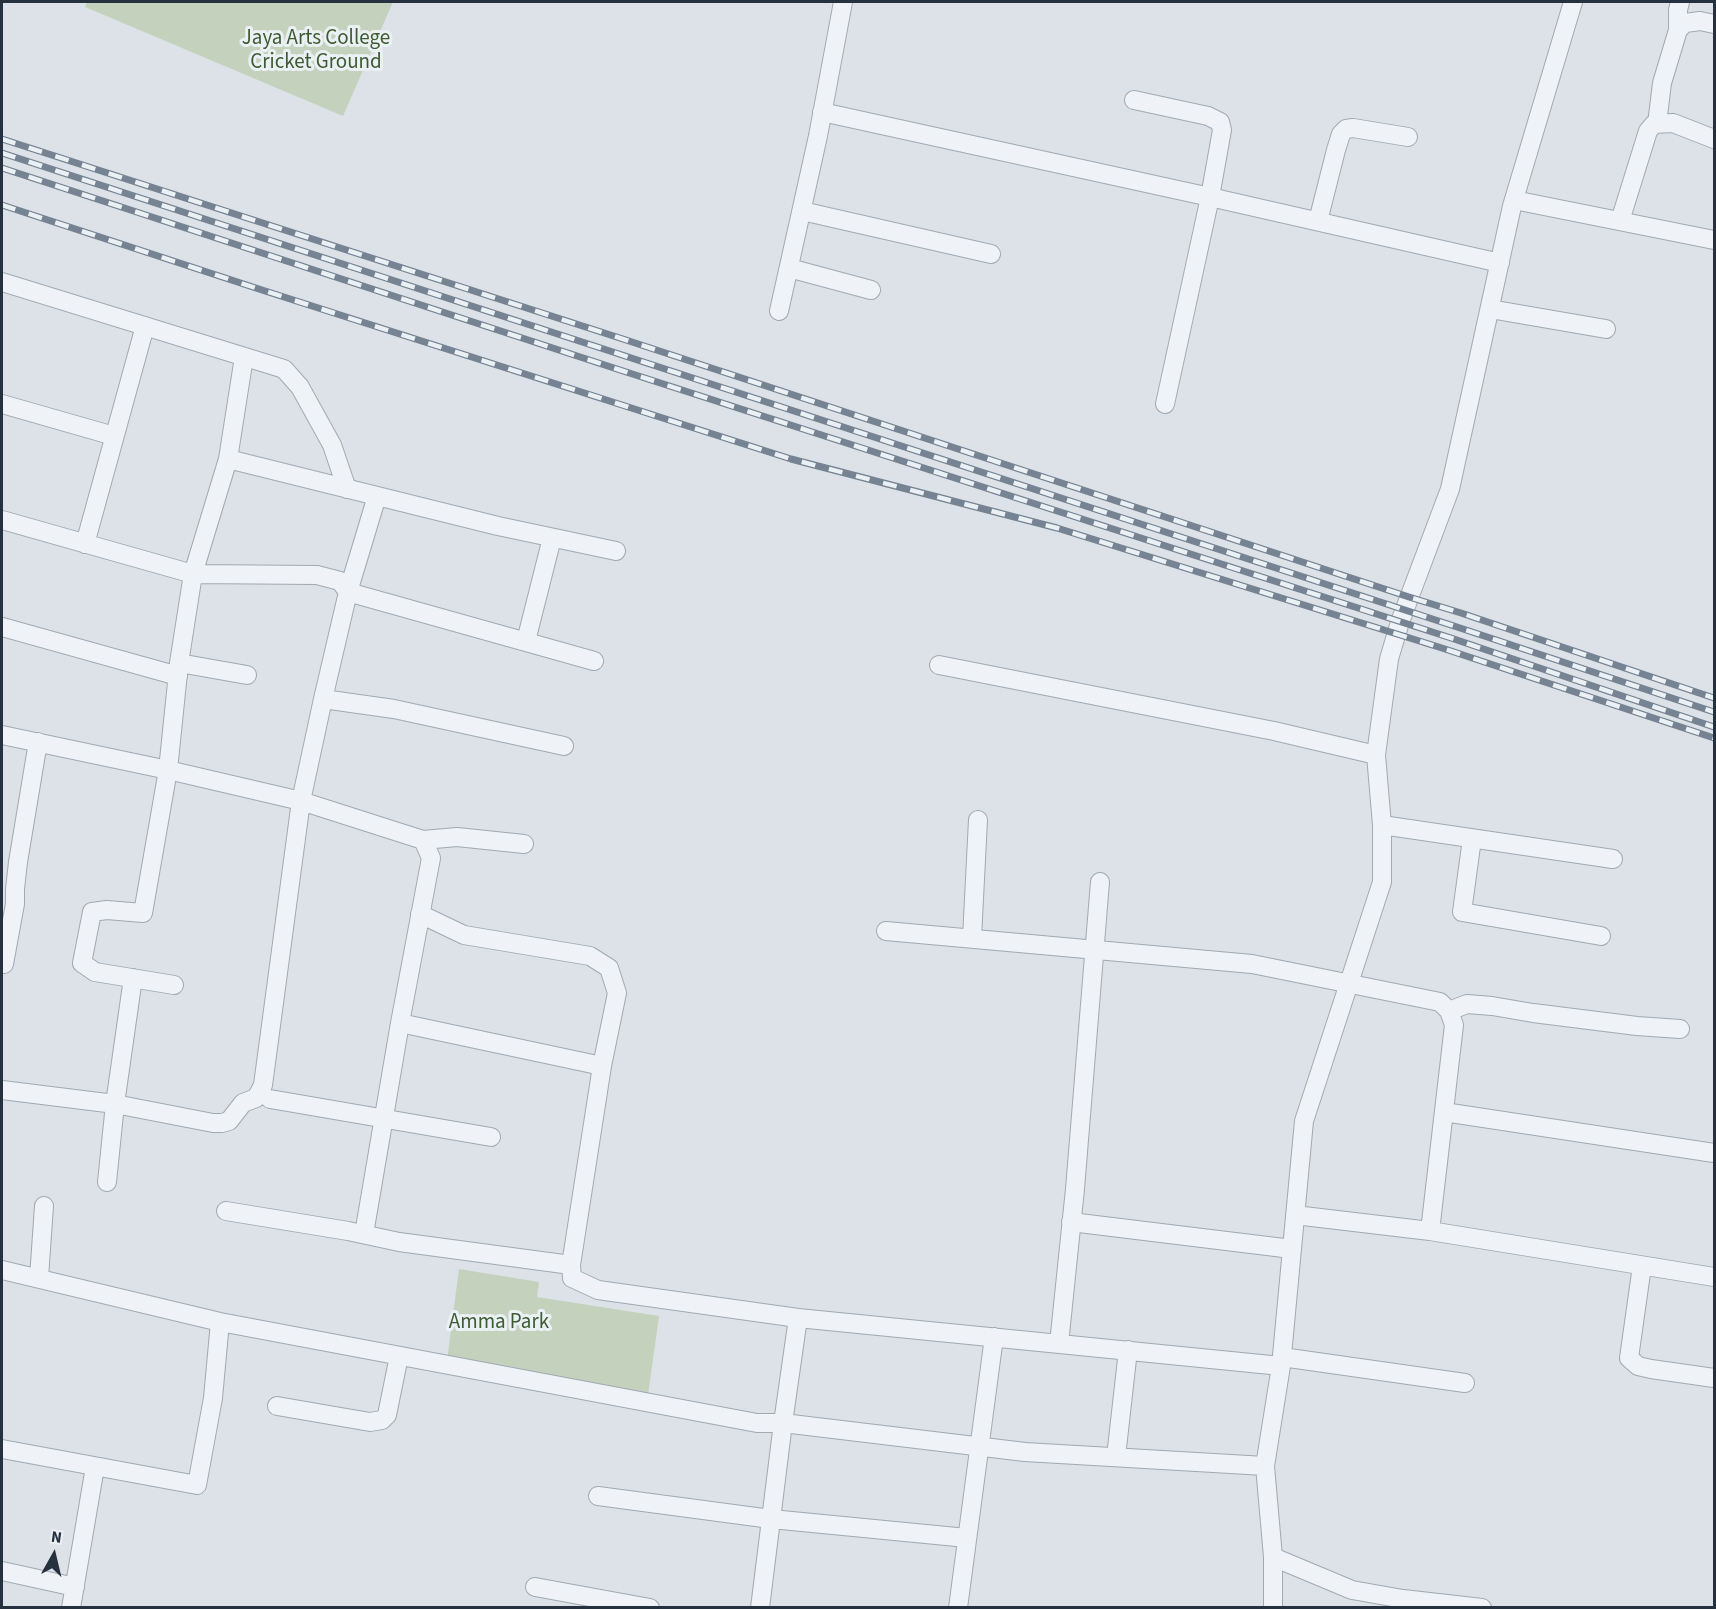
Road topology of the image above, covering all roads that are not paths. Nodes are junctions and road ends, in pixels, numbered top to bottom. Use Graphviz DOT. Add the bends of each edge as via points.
graph roads {
  1 [pos="843,2"];
  2 [pos="1573,2"];
  3 [pos="1680,2"];
  4 [pos="1714,24"];
  5 [pos="1678,30"];
  6 [pos="1134,100"];
  7 [pos="822,112"];
  8 [pos="1657,124"];
  9 [pos="1408,137"];
  10 [pos="1714,139"];
  11 [pos="1210,197"];
  12 [pos="1514,201"];
  13 [pos="802,212"];
  14 [pos="1318,221"];
  15 [pos="1620,222"];
  16 [pos="1714,240"];
  17 [pos="991,254"];
  18 [pos="1500,263"];
  19 [pos="789,268"];
  20 [pos="2,282"];
  21 [pos="870,290"];
  22 [pos="1490,309"];
  23 [pos="779,311"];
  24 [pos="145,326"];
  25 [pos="1606,329"];
  26 [pos="244,357"];
  27 [pos="2,404"];
  28 [pos="1165,404"];
  29 [pos="114,436"];
  30 [pos="228,459"];
  31 [pos="347,489"];
  32 [pos="377,496"];
  33 [pos="2,520"];
  34 [pos="552,538"];
  35 [pos="85,544"];
  36 [pos="616,551"];
  37 [pos="193,574"];
  38 [pos="348,592"];
  39 [pos="2,627"];
  40 [pos="526,641"];
  41 [pos="594,661"];
  42 [pos="939,665"];
  43 [pos="179,669"];
  44 [pos="247,675"];
  45 [pos="323,699"];
  46 [pos="2,735"];
  47 [pos="38,742"];
  48 [pos="564,746"];
  49 [pos="1376,755"];
  50 [pos="168,770"];
  51 [pos="301,801"];
  52 [pos="978,820"];
  53 [pos="1382,825"];
  54 [pos="1472,838"];
  55 [pos="423,840"];
  56 [pos="524,844"];
  57 [pos="1613,860"];
  58 [pos="1100,882"];
  59 [pos="8,902"];
  60 [pos="420,915"];
  61 [pos="886,931"];
  62 [pos="1601,936"];
  63 [pos="972,938"];
  64 [pos="1095,950"];
  65 [pos="4,964"];
  66 [pos="133,978"];
  67 [pos="1349,984"];
  68 [pos="174,985"];
  69 [pos="1449,1011"];
  70 [pos="400,1023"];
  71 [pos="1680,1029"];
  72 [pos="602,1066"];
  73 [pos="2,1090"];
  74 [pos="270,1099"];
  75 [pos="115,1104"];
  76 [pos="1444,1112"];
  77 [pos="384,1118"];
  78 [pos="491,1137"];
  79 [pos="1714,1153"];
  80 [pos="107,1182"];
  81 [pos="44,1206"];
  82 [pos="226,1211"];
  83 [pos="1295,1215"];
  84 [pos="1071,1222"];
  85 [pos="1430,1232"];
  86 [pos="364,1234"];
  87 [pos="1292,1249"];
  88 [pos="571,1265"];
  89 [pos="1642,1266"];
  90 [pos="2,1270"];
  91 [pos="1714,1277"];
  92 [pos="39,1278"];
  93 [pos="798,1318"];
  94 [pos="220,1322"];
  95 [pos="994,1337"];
  96 [pos="1059,1344"];
  97 [pos="1128,1350"];
  98 [pos="399,1356"];
  99 [pos="1282,1361"];
  100 [pos="1714,1378"];
  101 [pos="1465,1383"];
  102 [pos="277,1406"];
  103 [pos="783,1423"];
  104 [pos="980,1446"];
  105 [pos="2,1449"];
  106 [pos="1116,1457"];
  107 [pos="1265,1466"];
  108 [pos="95,1467"];
  109 [pos="598,1496"];
  110 [pos="771,1519"];
  111 [pos="967,1538"];
  112 [pos="1273,1557"];
  113 [pos="2,1571"];
  114 [pos="75,1587"];
  115 [pos="535,1587"];
  116 [pos="71,1608"];
  117 [pos="650,1608"];
  118 [pos="760,1608"];
  119 [pos="958,1608"];
  120 [pos="1274,1608"];
  121 [pos="1482,1608"];
  1 -- 7 [label="street"];
  2 -- 12 [label="street"];
  3 -- 5 [label="street"];
  4 -- 5 [label="street" via="1685,23"];
  5 -- 8 [label="street" via="1662,83"];
  6 -- 11 [label="street" via="1220,122 1222,130"];
  7 -- 11 [label="street"];
  7 -- 13 [label="street"];
  8 -- 10 [label="street" via="1673,123"];
  8 -- 15 [label="street" via="1648,131"];
  9 -- 14 [label="street" via="1346,129 1336,150"];
  11 -- 14 [label="street"];
  11 -- 28 [label="street"];
  12 -- 15 [label="street"];
  12 -- 18 [label="street"];
  13 -- 17 [label="street"];
  13 -- 19 [label="street"];
  14 -- 18 [label="street"];
  15 -- 16 [label="street"];
  18 -- 22 [label="street"];
  19 -- 21 [label="street"];
  19 -- 23 [label="street"];
  20 -- 24 [label="street"];
  22 -- 25 [label="street"];
  22 -- 49 [label="street" via="1448,495 1392,651"];
  24 -- 26 [label="street"];
  24 -- 29 [label="street"];
  26 -- 30 [label="street"];
  26 -- 31 [label="street" via="284,369 300,387 332,445"];
  27 -- 29 [label="street"];
  29 -- 35 [label="street"];
  30 -- 31 [label="street"];
  30 -- 37 [label="street"];
  31 -- 32 [label="street"];
  32 -- 34 [label="street"];
  32 -- 38 [label="street"];
  33 -- 35 [label="street"];
  34 -- 36 [label="street"];
  34 -- 40 [label="street"];
  35 -- 37 [label="street"];
  37 -- 38 [label="street" via="317,575 340,581"];
  37 -- 43 [label="street"];
  38 -- 40 [label="street"];
  38 -- 45 [label="street"];
  39 -- 43 [label="street"];
  40 -- 41 [label="street"];
  42 -- 49 [label="street"];
  43 -- 44 [label="street"];
  43 -- 50 [label="street"];
  45 -- 48 [label="street" via="394,709"];
  45 -- 51 [label="street"];
  46 -- 47 [label="street"];
  47 -- 50 [label="street"];
  47 -- 59 [label="street" via="15,889"];
  49 -- 53 [label="street"];
  50 -- 51 [label="street"];
  50 -- 66 [label="street" via="143,913 107,909 92,912 86,938 82,963 95,972"];
  51 -- 55 [label="street"];
  51 -- 75 [label="street" via="263,1085 256,1098 243,1102 234,1116 222,1124"];
  52 -- 63 [label="street"];
  53 -- 54 [label="street"];
  53 -- 67 [label="street" via="1382,882"];
  54 -- 57 [label="street"];
  54 -- 62 [label="street" via="1462,912"];
  55 -- 56 [label="street" via="457,837"];
  55 -- 60 [label="street" via="431,858"];
  58 -- 64 [label="street"];
  59 -- 65 [label="street"];
  60 -- 70 [label="street"];
  60 -- 72 [label="street" via="464,934 590,956 609,968 617,993"];
  61 -- 63 [label="street"];
  63 -- 64 [label="street"];
  64 -- 67 [label="street" via="1252,964"];
  64 -- 84 [label="street"];
  66 -- 68 [label="street"];
  66 -- 75 [label="street"];
  67 -- 69 [label="street" via="1440,1002"];
  67 -- 83 [label="street" via="1304,1121"];
  69 -- 71 [label="street" via="1476,1004"];
  69 -- 76 [label="street" via="1454,1025"];
  70 -- 72 [label="street"];
  70 -- 77 [label="street"];
  72 -- 88 [label="street"];
  73 -- 75 [label="street"];
  74 -- 77 [label="street"];
  75 -- 80 [label="street"];
  76 -- 79 [label="street"];
  76 -- 85 [label="street"];
  77 -- 78 [label="street"];
  77 -- 86 [label="street"];
  81 -- 92 [label="street"];
  82 -- 86 [label="street"];
  83 -- 85 [label="street"];
  83 -- 87 [label="street"];
  84 -- 87 [label="street"];
  84 -- 96 [label="street"];
  85 -- 89 [label="street"];
  86 -- 88 [label="street"];
  87 -- 99 [label="street"];
  88 -- 93 [label="street" via="572,1278 598,1290"];
  89 -- 91 [label="street"];
  89 -- 100 [label="street" via="1629,1358 1652,1370"];
  90 -- 92 [label="street"];
  92 -- 94 [label="street"];
  93 -- 95 [label="street"];
  93 -- 103 [label="street"];
  94 -- 98 [label="street"];
  94 -- 108 [label="street" via="213,1398 197,1485"];
  95 -- 96 [label="street"];
  95 -- 104 [label="street"];
  96 -- 97 [label="street"];
  97 -- 99 [label="street"];
  97 -- 106 [label="street"];
  98 -- 102 [label="street" via="387,1415 382,1420 370,1422"];
  98 -- 103 [label="street" via="757,1424"];
  99 -- 101 [label="street"];
  99 -- 107 [label="street"];
  103 -- 104 [label="street"];
  103 -- 110 [label="street"];
  104 -- 106 [label="street"];
  104 -- 111 [label="street"];
  105 -- 108 [label="street"];
  106 -- 107 [label="street"];
  107 -- 112 [label="street"];
  108 -- 114 [label="street"];
  109 -- 110 [label="street"];
  110 -- 111 [label="street"];
  110 -- 118 [label="street"];
  111 -- 119 [label="street"];
  112 -- 120 [label="street"];
  112 -- 121 [label="street" via="1353,1590"];
  113 -- 114 [label="street"];
  114 -- 116 [label="street"];
  115 -- 117 [label="street"];
}
